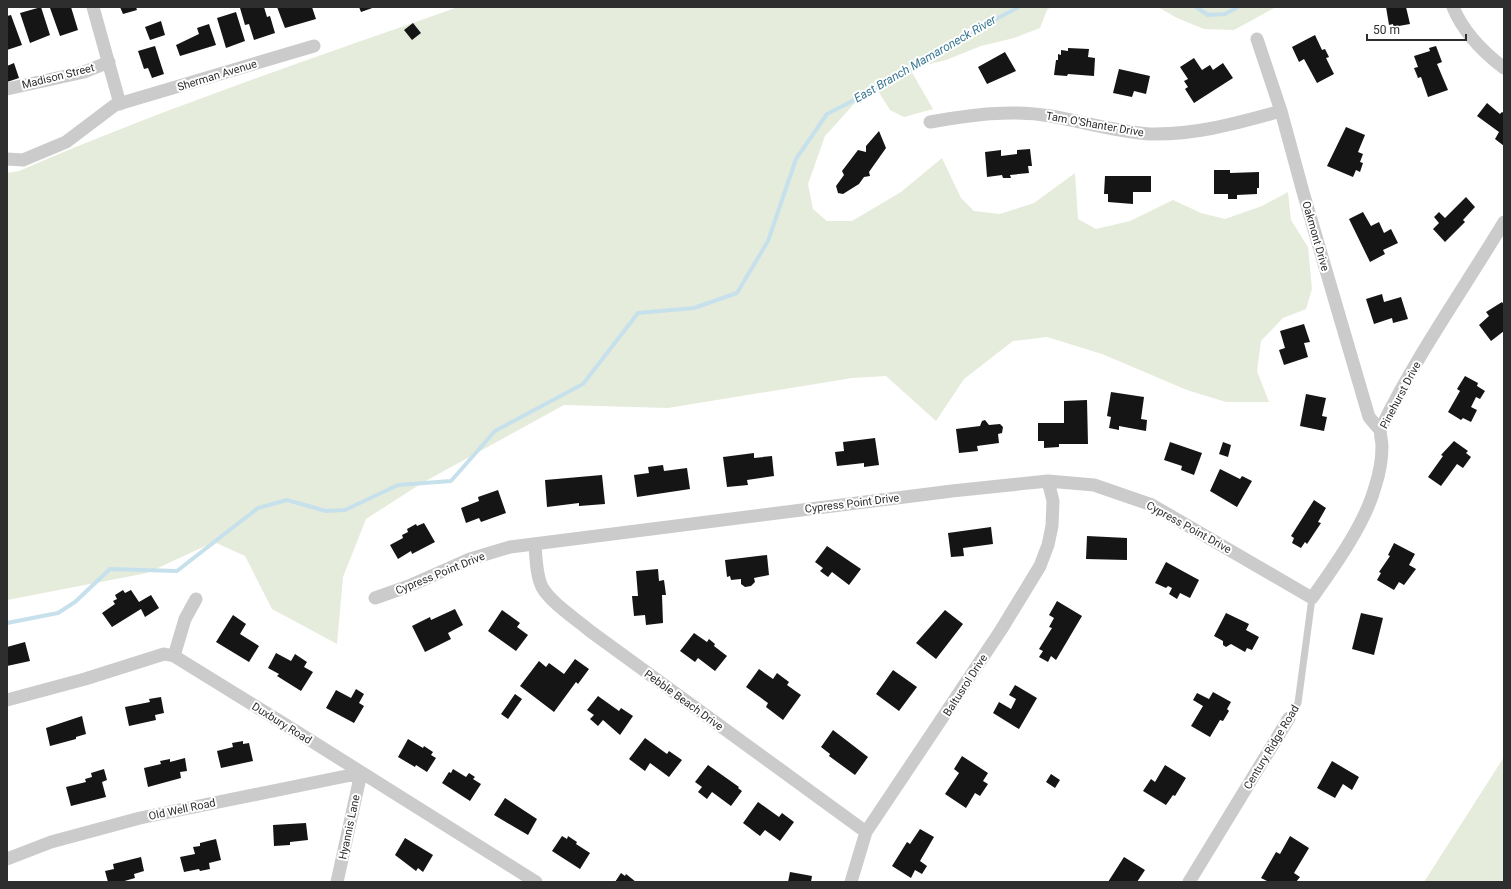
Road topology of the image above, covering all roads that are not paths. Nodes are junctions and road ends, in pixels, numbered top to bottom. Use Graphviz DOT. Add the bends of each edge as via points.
graph roads {
  1 [pos="92,7"];
  2 [pos="1453,7"];
  3 [pos="1257,39"];
  4 [pos="314,46"];
  5 [pos="109,62"];
  6 [pos="1504,68"];
  7 [pos="7,89"];
  8 [pos="120,104"];
  9 [pos="1281,111"];
  10 [pos="930,122"];
  11 [pos="7,159"];
  12 [pos="1504,222"];
  13 [pos="1380,430"];
  14 [pos="1048,481"];
  15 [pos="536,544"];
  16 [pos="375,598"];
  17 [pos="1312,598"];
  18 [pos="196,599"];
  19 [pos="174,656"];
  20 [pos="7,700"];
  21 [pos="1289,718"];
  22 [pos="361,773"];
  23 [pos="866,832"];
  24 [pos="7,859"];
  25 [pos="337,882"];
  26 [pos="536,882"];
  27 [pos="851,882"];
  28 [pos="1189,882"];
  1 -- 5 [label="street, Madison Street"];
  2 -- 6 [label="street" via="1468,34"];
  3 -- 9 [label="street, Oakmont Drive"];
  4 -- 8 [label="street, Sherman Avenue"];
  5 -- 7 [label="street, Madison Street" via="84,72"];
  5 -- 8 [label="street, Madison Street"];
  8 -- 11 [label="street" via="115,105 66,142 23,160"];
  9 -- 10 [label="street, Tam O'Shanter Drive" via="1188,133 1128,132 1050,116 1005,113"];
  9 -- 13 [label="street, Oakmont Drive" via="1369,417"];
  12 -- 13 [label="street, Pinehurst Drive" via="1418,360"];
  13 -- 17 [label="street, Pinehurst Drive" via="1382,447 1379,468 1369,506 1336,564"];
  14 -- 15 [label="street, Cypress Point Drive" via="952,490"];
  14 -- 17 [label="street, Cypress Point Drive" via="1094,485 1152,505"];
  14 -- 23 [label="street, Baltusrol Drive" via="1053,501 1052,526 1040,566 988,650"];
  15 -- 16 [label="street, Cypress Point Drive" via="510,547 470,559"];
  15 -- 23 [label="street, Pebble Beach Drive" via="536,565 542,586 552,599 590,632"];
  17 -- 21 [label="lane, Century Ridge Road" via="1298,703"];
  18 -- 19 [label="street" via="185,618"];
  19 -- 20 [label="street" via="164,654"];
  19 -- 22 [label="street, Duxbury Road"];
  21 -- 28 [label="street, Century Ridge Road"];
  22 -- 24 [label="street, Old Well Road" via="140,818 51,842"];
  22 -- 25 [label="street, Hyannis Lane"];
  22 -- 26 [label="street, Duxbury Road"];
  23 -- 27 [label="street, Baltusrol Drive"];
}
